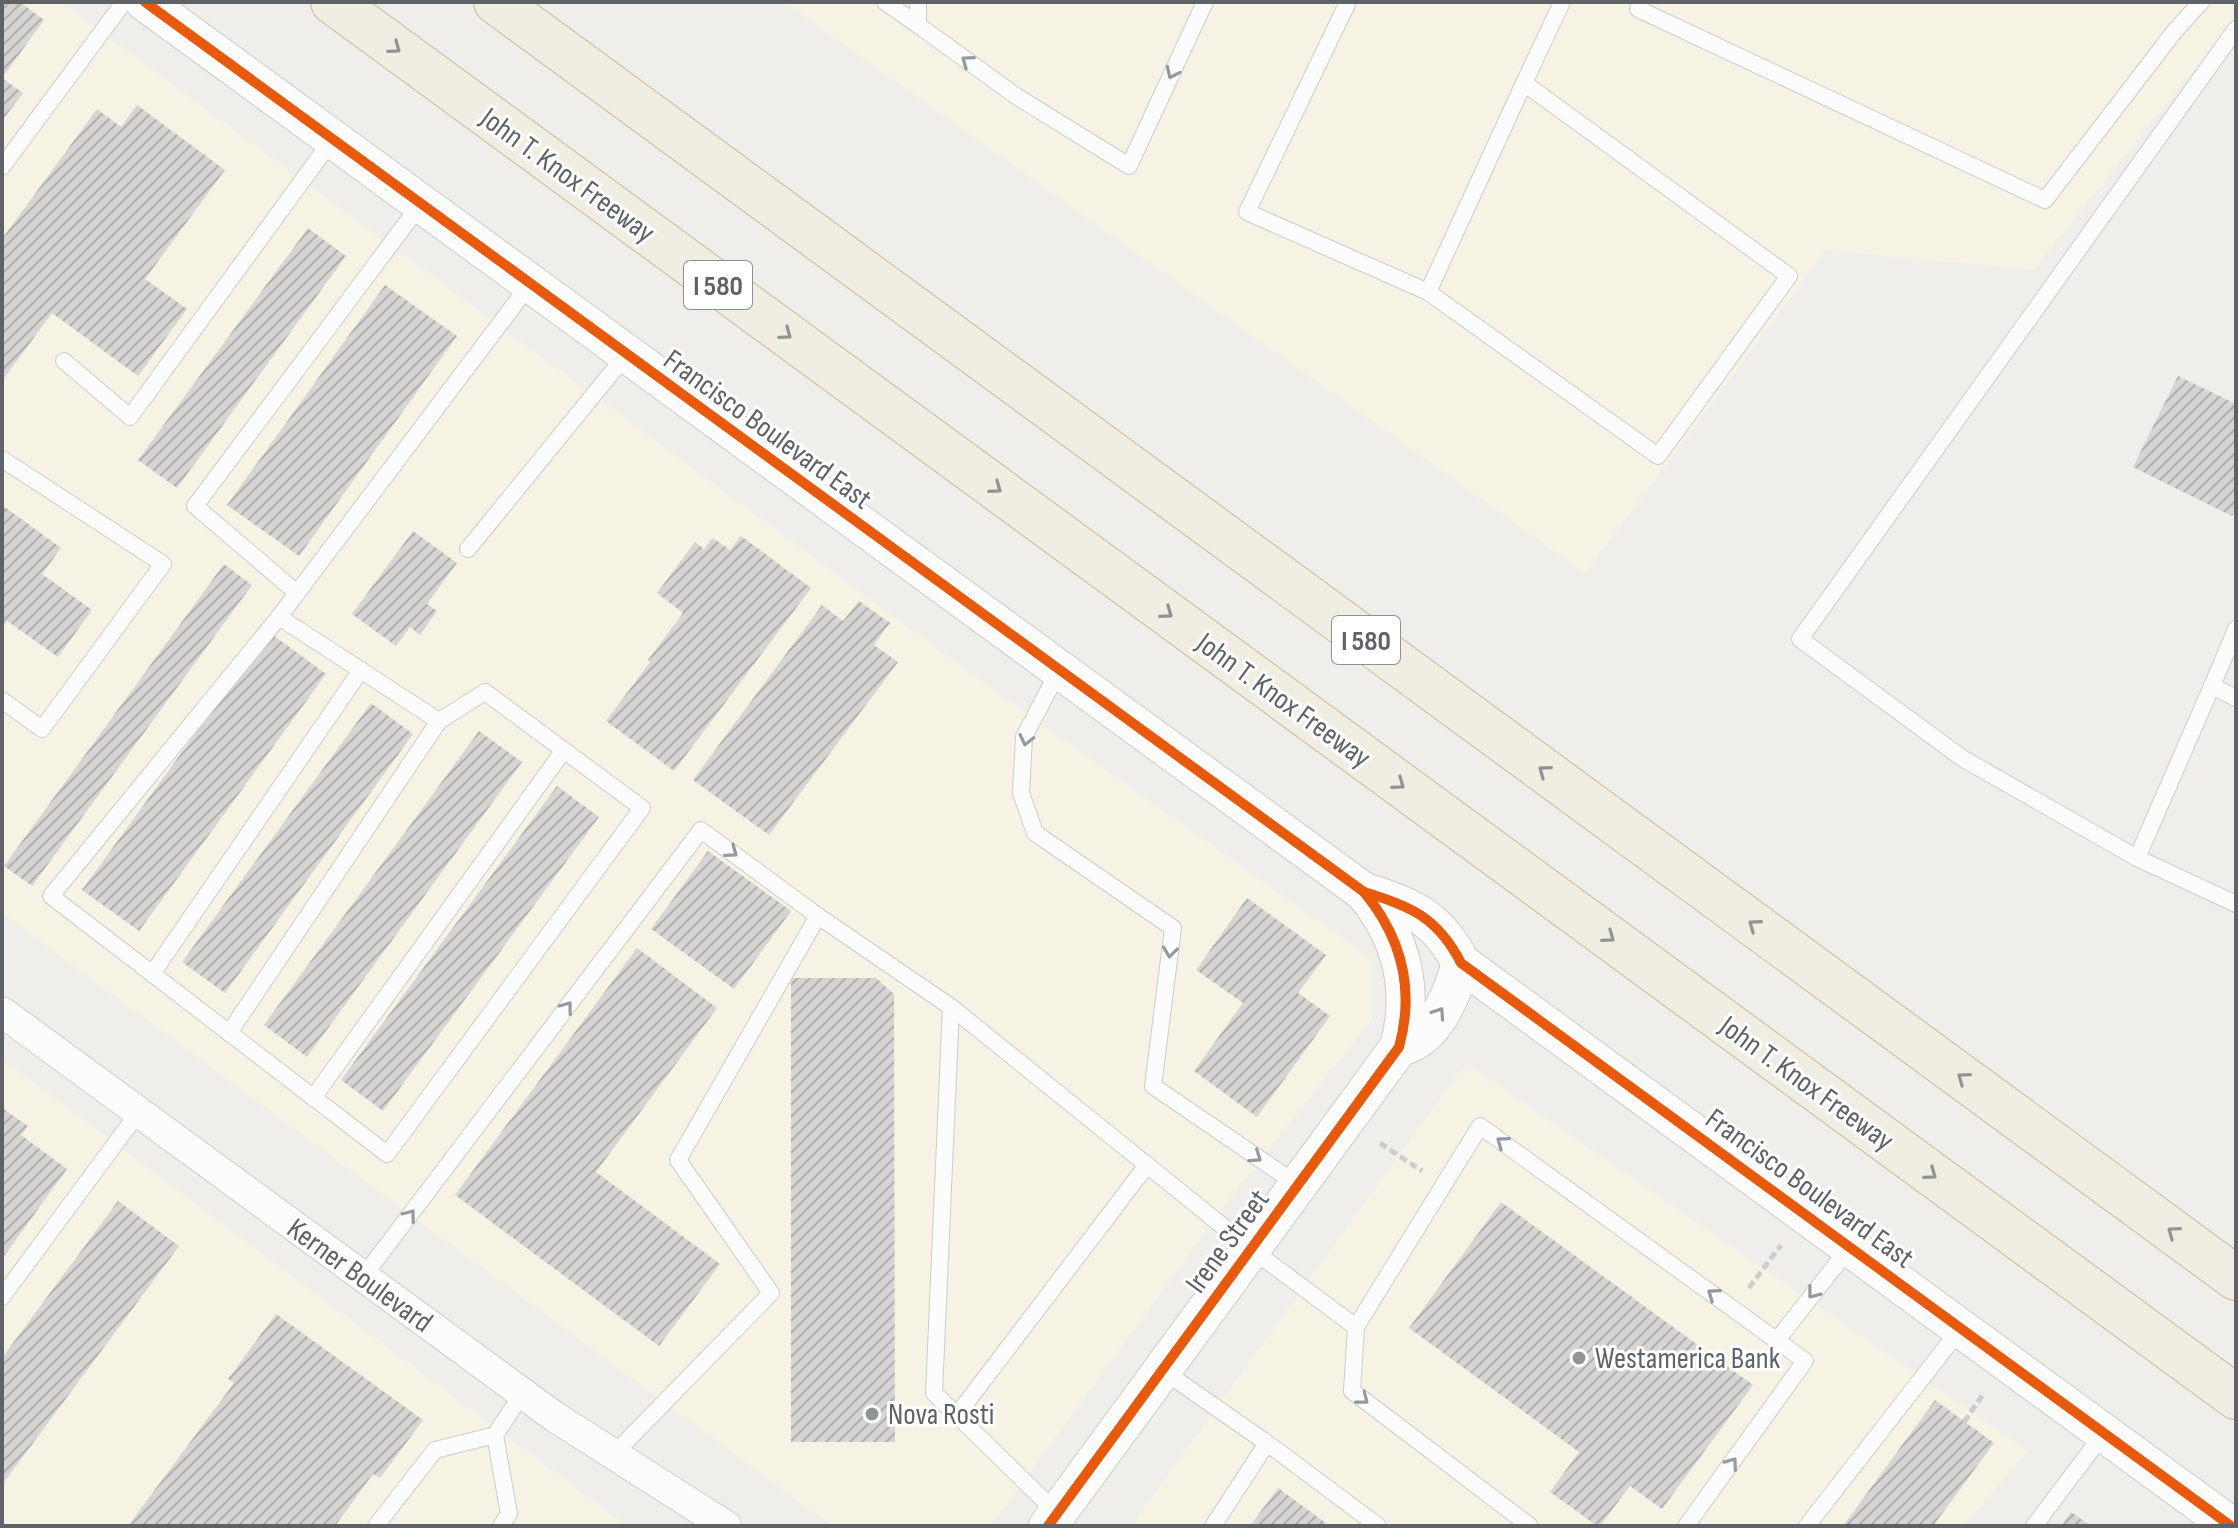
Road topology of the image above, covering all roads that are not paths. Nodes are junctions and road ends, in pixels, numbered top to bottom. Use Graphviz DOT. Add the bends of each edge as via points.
graph roads {
  1 [pos="124,2"];
  2 [pos="145,2"];
  3 [pos="333,2"];
  4 [pos="496,2"];
  5 [pos="885,2"];
  6 [pos="918,2"];
  7 [pos="1205,2"];
  8 [pos="1348,2"];
  9 [pos="1562,2"];
  10 [pos="1641,2"];
  11 [pos="2201,2"];
  12 [pos="918,25"];
  13 [pos="2236,29"];
  14 [pos="1524,83"];
  15 [pos="332,140"];
  16 [pos="2,167"];
  17 [pos="420,205"];
  18 [pos="530,284"];
  19 [pos="1428,292"];
  20 [pos="626,355"];
  21 [pos="64,361"];
  22 [pos="2,459"];
  23 [pos="468,549"];
  24 [pos="297,593"];
  25 [pos="279,617"];
  26 [pos="2236,629"];
  27 [pos="361,670"];
  28 [pos="1059,670"];
  29 [pos="2212,686"];
  30 [pos="2236,698"];
  31 [pos="2,700"];
  32 [pos="439,721"];
  33 [pos="564,750"];
  34 [pos="2137,858"];
  35 [pos="1364,892"];
  36 [pos="2236,904"];
  37 [pos="818,916"];
  38 [pos="1461,963"];
  39 [pos="1403,969"];
  40 [pos="152,974"];
  41 [pos="951,1007"];
  42 [pos="2,1012"];
  43 [pos="229,1033"];
  44 [pos="1399,1047"];
  45 [pos="313,1098"];
  46 [pos="138,1113"];
  47 [pos="1147,1165"];
  48 [pos="1298,1185"];
  49 [pos="1850,1247"];
  50 [pos="1251,1249"];
  51 [pos="363,1277"];
  52 [pos="2236,1278"];
  53 [pos="2,1297"];
  54 [pos="1356,1327"];
  55 [pos="1961,1328"];
  56 [pos="1777,1340"];
  57 [pos="1162,1370"];
  58 [pos="523,1393"];
  59 [pos="2236,1397"];
  60 [pos="957,1415"];
  61 [pos="2104,1433"];
  62 [pos="495,1435"];
  63 [pos="1267,1443"];
  64 [pos="613,1455"];
  65 [pos="1052,1520"];
  66 [pos="713,1522"];
  67 [pos="376,1526"];
  68 [pos="501,1526"];
  69 [pos="1213,1526"];
  70 [pos="1378,1526"];
  71 [pos="1530,1526"];
  72 [pos="1686,1526"];
  73 [pos="1807,1526"];
  74 [pos="2034,1526"];
  75 [pos="2231,1526"];
  1 -- 16 [label="lane"];
  2 -- 15 [label="street, Francisco Boulevard East"];
  3 -- 59 [label="highway, John T. Knox Freeway / I 580, one-way"];
  52 -- 4 [label="highway, I 580, one-way"];
  5 -- 12 [label="lane"];
  6 -- 12 [label="lane"];
  7 -- 12 [label="lane, one-way" via="1129,166 1016,96"];
  8 -- 19 [label="lane" via="1247,212"];
  9 -- 14 [label="lane"];
  10 -- 11 [label="lane" via="1638,9 2045,200"];
  13 -- 34 [label="lane" via="1800,639 1962,758"];
  14 -- 19 [label="lane"];
  14 -- 19 [label="lane" via="1789,276 1658,456"];
  15 -- 17 [label="street, Francisco Boulevard East"];
  15 -- 21 [label="lane" via="130,417"];
  17 -- 18 [label="street, Francisco Boulevard East"];
  17 -- 24 [label="lane" via="195,506"];
  18 -- 20 [label="street, Francisco Boulevard East"];
  18 -- 24 [label="lane"];
  20 -- 23 [label="lane"];
  20 -- 28 [label="street, Francisco Boulevard East"];
  22 -- 31 [label="lane" via="163,564 42,729"];
  24 -- 25 [label="lane"];
  25 -- 27 [label="lane"];
  25 -- 40 [label="lane" via="51,896"];
  26 -- 29 [label="lane"];
  27 -- 32 [label="lane"];
  27 -- 40 [label="lane"];
  28 -- 35 [label="street, Francisco Boulevard East"];
  28 -- 48 [label="lane, one-way" via="1024,737 1021,793 1035,833 1173,928 1153,1086"];
  29 -- 30 [label="lane"];
  29 -- 34 [label="lane"];
  32 -- 33 [label="lane" via="485,692"];
  32 -- 43 [label="lane"];
  33 -- 45 [label="lane"];
  33 -- 45 [label="lane" via="642,808 387,1154"];
  34 -- 36 [label="lane"];
  35 -- 38 [label="street, Francisco Boulevard East" via="1426,918 1440,929"];
  35 -- 39 [label="street, Francisco Boulevard East" via="1394,939"];
  37 -- 41 [label="lane"];
  51 -- 37 [label="lane, one-way" via="701,830"];
  37 -- 64 [label="lane" via="678,1160 771,1293"];
  44 -- 38 [label="street, Irene Street, one-way" via="1416,1041 1445,1007"];
  38 -- 49 [label="street, Francisco Boulevard East"];
  39 -- 44 [label="street, Irene Street" via="1407,1003"];
  40 -- 43 [label="lane"];
  41 -- 47 [label="lane"];
  41 -- 60 [label="lane" via="934,1393"];
  42 -- 46 [label="street, Kerner Boulevard"];
  43 -- 45 [label="lane"];
  44 -- 48 [label="street, Irene Street"];
  46 -- 51 [label="street, Kerner Boulevard"];
  46 -- 53 [label="lane"];
  47 -- 50 [label="lane"];
  47 -- 60 [label="lane"];
  48 -- 50 [label="street, Irene Street"];
  49 -- 55 [label="street, Francisco Boulevard East"];
  49 -- 56 [label="lane, one-way"];
  50 -- 54 [label="lane"];
  50 -- 57 [label="street, Irene Street"];
  51 -- 58 [label="street, Kerner Boulevard"];
  56 -- 54 [label="lane, one-way" via="1480,1126"];
  54 -- 71 [label="lane, one-way" via="1352,1391"];
  55 -- 61 [label="street, Francisco Boulevard East"];
  55 -- 73 [label="lane"];
  72 -- 56 [label="lane, one-way" via="1805,1361"];
  57 -- 63 [label="lane"];
  57 -- 65 [label="street, Irene Street"];
  58 -- 62 [label="lane"];
  58 -- 64 [label="street, Kerner Boulevard"];
  60 -- 65 [label="lane"];
  61 -- 74 [label="lane"];
  61 -- 75 [label="street, Francisco Boulevard East"];
  62 -- 67 [label="lane" via="435,1450"];
  62 -- 68 [label="lane" via="509,1514"];
  63 -- 69 [label="lane"];
  63 -- 70 [label="lane"];
  64 -- 66 [label="street, Kerner Boulevard"];
}
